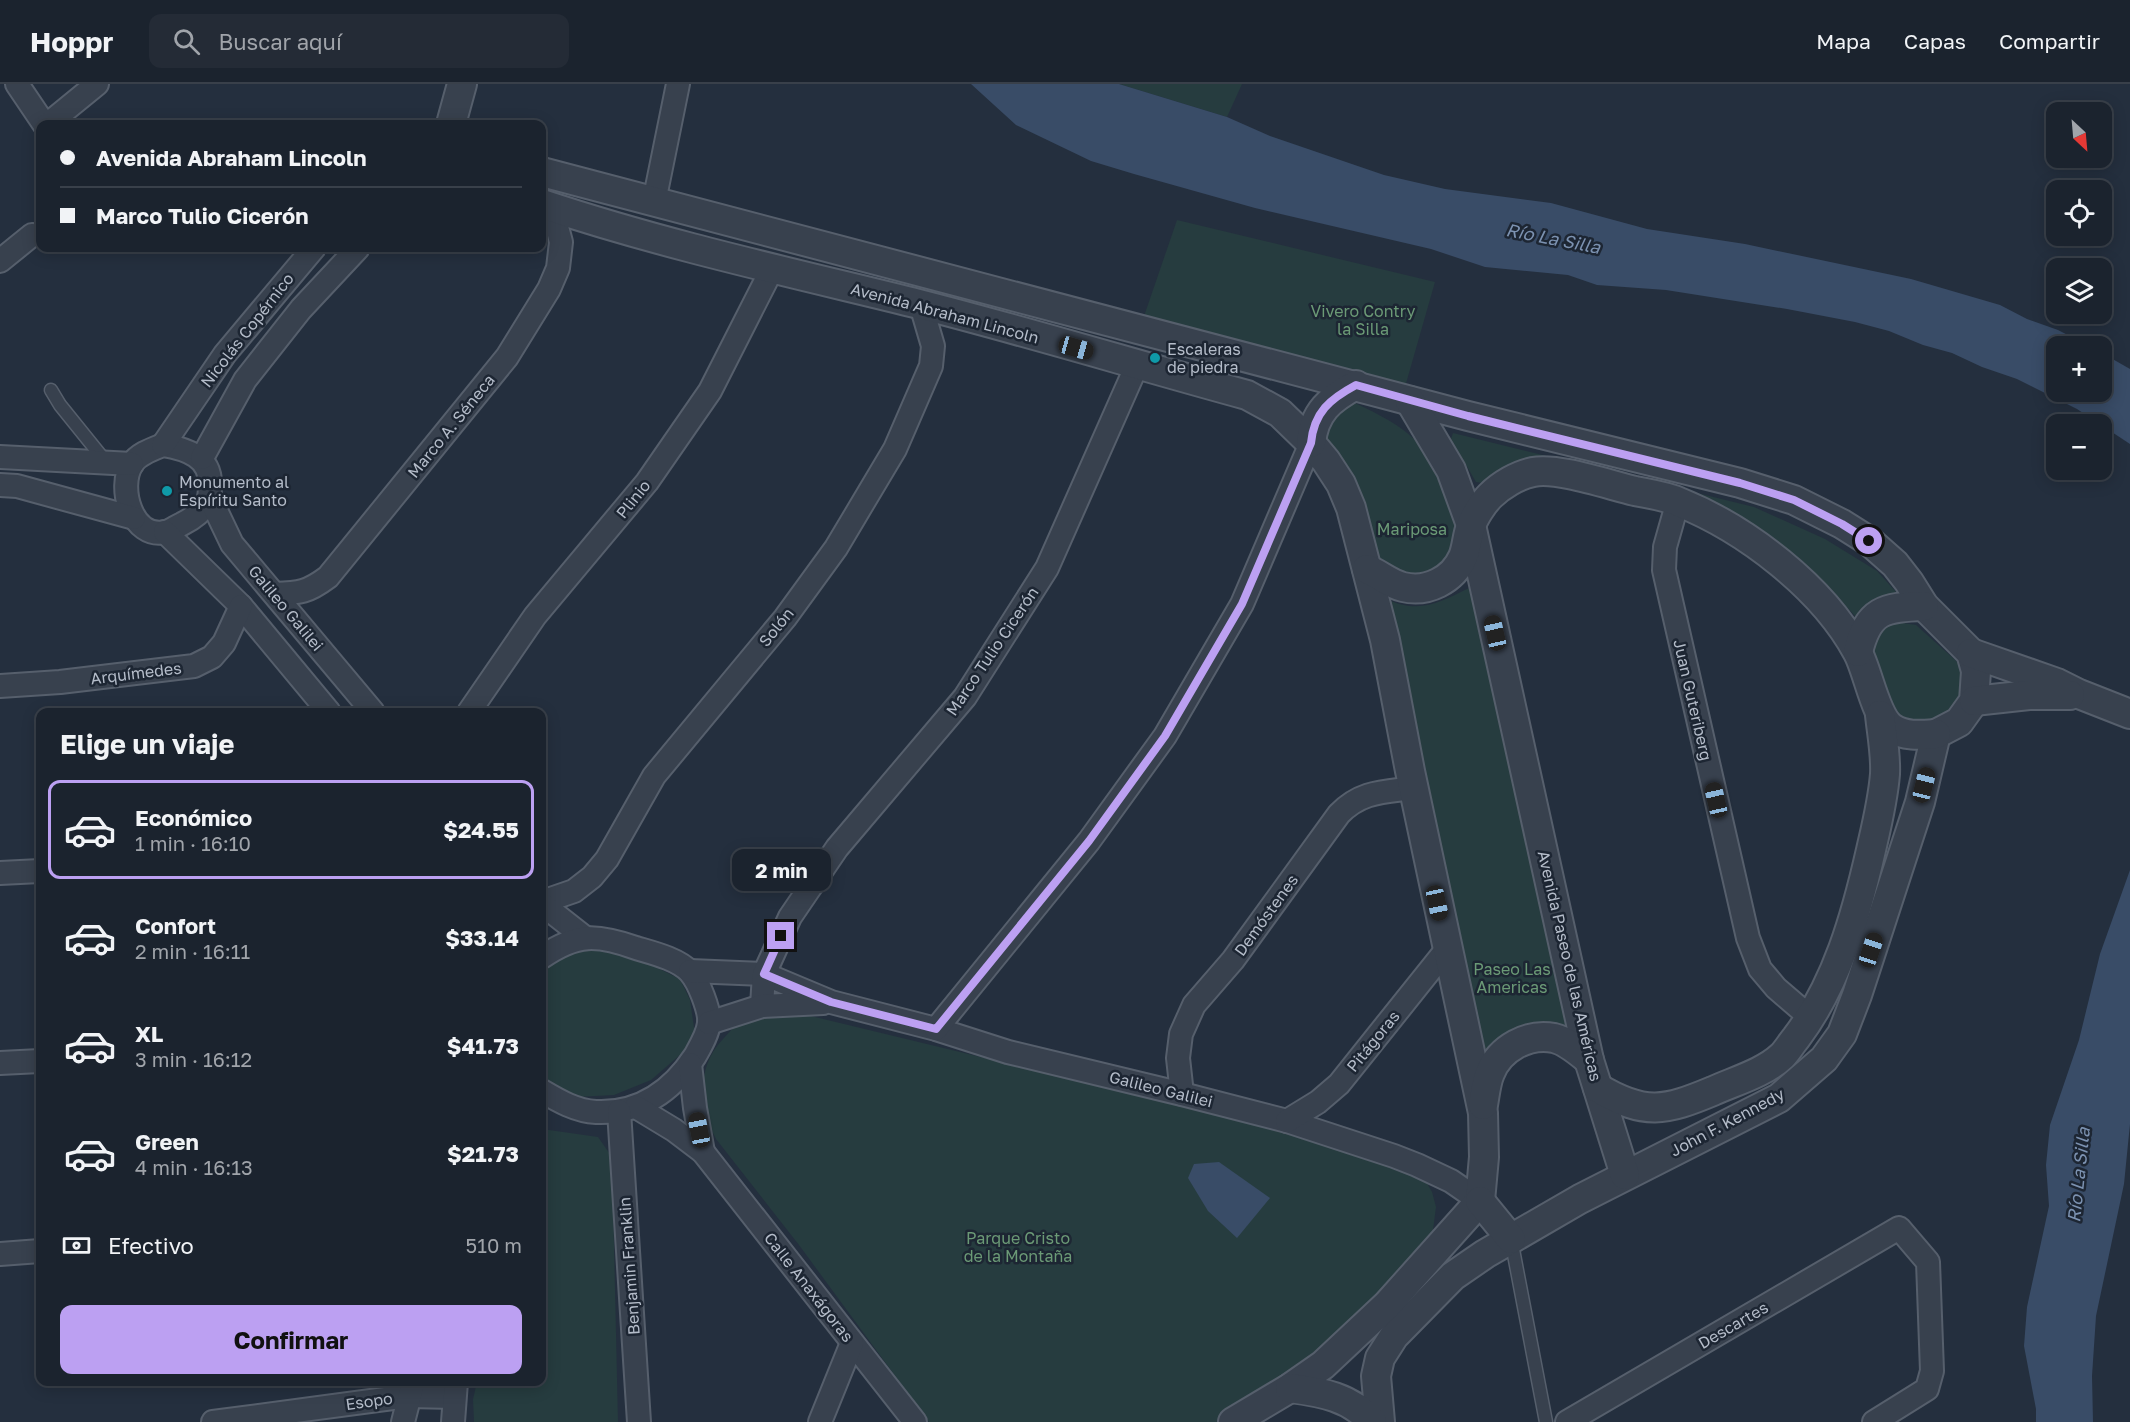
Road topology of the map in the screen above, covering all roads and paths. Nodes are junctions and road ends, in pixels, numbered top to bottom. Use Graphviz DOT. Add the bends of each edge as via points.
graph roads {
  1 [pos="17,84"];
  2 [pos="98,84"];
  3 [pos="462,84"];
  4 [pos="678,84"];
  5 [pos="43,120"];
  6 [pos="51,120"];
  7 [pos="452,120"];
  8 [pos="546,173"];
  9 [pos="654,201"];
  10 [pos="547,206"];
  11 [pos="32,235"];
  12 [pos="311,252"];
  13 [pos="354,252"];
  14 [pos="0,261"];
  15 [pos="772,269"];
  16 [pos="921,305"];
  17 [pos="1137,365"];
  18 [pos="1356,385"];
  19 [pos="51,390"];
  20 [pos="1410,401"];
  21 [pos="1311,443"];
  22 [pos="164,445"];
  23 [pos="0,457"];
  24 [pos="201,458"];
  25 [pos="106,462"];
  26 [pos="132,464"];
  27 [pos="0,485"];
  28 [pos="210,498"];
  29 [pos="1678,501"];
  30 [pos="134,518"];
  31 [pos="1471,525"];
  32 [pos="165,532"];
  33 [pos="1367,569"];
  34 [pos="275,594"];
  35 [pos="241,606"];
  36 [pos="1924,606"];
  37 [pos="1858,652"];
  38 [pos="1971,653"];
  39 [pos="0,686"];
  40 [pos="2079,694"];
  41 [pos="1974,701"];
  42 [pos="327,708"];
  43 [pos="370,708"];
  44 [pos="472,708"];
  45 [pos="2120,710"];
  46 [pos="1880,715"];
  47 [pos="1936,734"];
  48 [pos="1413,788"];
  49 [pos="36,871"];
  50 [pos="0,873"];
  51 [pos="546,902"];
  52 [pos="546,906"];
  53 [pos="584,937"];
  54 [pos="1447,949"];
  55 [pos="546,954"];
  56 [pos="690,971"];
  57 [pos="764,974"];
  58 [pos="831,1002"];
  59 [pos="762,1006"];
  60 [pos="1811,1018"];
  61 [pos="709,1023"];
  62 [pos="936,1029"];
  63 [pos="1589,1060"];
  64 [pos="36,1061"];
  65 [pos="0,1063"];
  66 [pos="690,1064"];
  67 [pos="1598,1088"];
  68 [pos="546,1093"];
  69 [pos="1182,1094"];
  70 [pos="627,1109"];
  71 [pos="1483,1113"];
  72 [pos="1287,1121"];
  73 [pos="703,1152"];
  74 [pos="1625,1175"];
  75 [pos="1480,1201"];
  76 [pos="1511,1239"];
  77 [pos="36,1251"];
  78 [pos="0,1254"];
  79 [pos="852,1343"];
  80 [pos="1290,1388"];
  81 [pos="411,1389"];
  82 [pos="455,1389"];
  83 [pos="213,1422"];
  84 [pos="403,1422"];
  85 [pos="453,1422"];
  86 [pos="639,1422"];
  87 [pos="820,1422"];
  88 [pos="915,1422"];
  89 [pos="1233,1422"];
  90 [pos="1372,1422"];
  91 [pos="1380,1422"];
  92 [pos="1546,1422"];
  93 [pos="1567,1422"];
  94 [pos="1874,1422"];
  1 -- 5 [label="street"];
  2 -- 6 [label="street"];
  3 -- 7 [label="street"];
  4 -- 9 [label="street"];
  8 -- 9 [label="street, Avenida Abraham Lincoln"];
  9 -- 18 [label="street, Avenida Abraham Lincoln"];
  10 -- 15 [label="street, Avenida Abraham Lincoln"];
  10 -- 34 [label="street, Marco A. Séneca" via="561,242 558,268 507,357 328,577 312,589"];
  11 -- 14 [label="street"];
  12 -- 22 [label="street, Nicolás Copérnico" via="225,354"];
  13 -- 24 [label="street, Nicolás Copérnico" via="301,309 245,380"];
  15 -- 16 [label="street, Avenida Abraham Lincoln"];
  15 -- 44 [label="street, Plinio" via="710,391 647,482 534,616"];
  16 -- 17 [label="street, Avenida Abraham Lincoln"];
  16 -- 51 [label="street, Solón" via="933,346 931,366 895,449 836,548 784,618 654,776 607,859 574,891"];
  17 -- 21 [label="street, Avenida Abraham Lincoln" via="1247,395 1280,413"];
  17 -- 57 [label="street, Marco Tulio Cicerón" via="1047,567 965,697 837,848 790,917"];
  18 -- 20 [label="street, Avenida Abraham Lincoln"];
  18 -- 21 [label="street" via="1326,406 1312,430"];
  19 -- 25 [label="lane"];
  20 -- 31 [label="street, Avenida Paseo de las Américas" via="1451,470"];
  20 -- 36 [label="street, Avenida Abraham Lincoln" via="1794,500 1869,541 1895,564"];
  21 -- 33 [label="street, Avenida Abraham Lincoln" via="1341,484"];
  21 -- 62 [label="street" via="1242,604 1165,736 1089,841"];
  22 -- 24 [label="street"];
  22 -- 26 [label="street"];
  23 -- 25 [label="street"];
  24 -- 28 [label="street" via="210,480"];
  25 -- 26 [label="street"];
  26 -- 30 [label="street" via="126,490"];
  27 -- 30 [label="street" via="17,486"];
  28 -- 32 [label="street" via="192,518"];
  28 -- 34 [label="street, Galileo Galilei" via="232,544"];
  29 -- 31 [label="street" via="1555,472 1534,472 1513,479 1490,496"];
  29 -- 37 [label="street" via="1745,535 1797,577 1840,625"];
  29 -- 60 [label="street, Juan Guteriberg" via="1665,547 1664,570 1748,938 1760,969"];
  30 -- 32 [label="street" via="144,528"];
  31 -- 33 [label="street" via="1459,563 1445,579 1432,586 1412,589"];
  31 -- 63 [label="street, Avenida Paseo de las Américas"];
  32 -- 35 [label="street, Galileo Galilei"];
  33 -- 48 [label="street" via="1385,640"];
  34 -- 43 [label="street, Galileo Galilei"];
  35 -- 39 [label="street, Arquímedes" via="224,643 212,657 194,666"];
  35 -- 42 [label="street, Galileo Galilei"];
  36 -- 37 [label="street" via="1886,610 1875,617 1862,634"];
  36 -- 38 [label="street, Avenida Abraham Lincoln"];
  37 -- 46 [label="street"];
  38 -- 40 [label="street"];
  38 -- 41 [label="street" via="1976,671"];
  40 -- 41 [label="street"];
  40 -- 45 [label="street"];
  41 -- 47 [label="street" via="1959,722"];
  46 -- 47 [label="street" via="1891,728 1904,733"];
  46 -- 60 [label="street, John F. Kennedy" via="1885,771 1882,801 1860,900 1828,988"];
  47 -- 74 [label="street, John F. Kennedy" via="1920,802 1842,1034 1824,1059 1779,1098"];
  48 -- 54 [label="street"];
  48 -- 69 [label="street, Demóstenes" via="1350,802 1233,960 1194,1005 1181,1034 1178,1058"];
  49 -- 50 [label="street"];
  52 -- 53 [label="street"];
  53 -- 55 [label="street"];
  53 -- 56 [label="street" via="611,939"];
  54 -- 71 [label="street"];
  54 -- 72 [label="street, Pitágoras" via="1339,1084"];
  56 -- 57 [label="street, Galileo Galilei"];
  56 -- 61 [label="street" via="700,987"];
  57 -- 58 [label="street, Galileo Galilei"];
  57 -- 59 [label="street, Marco Tulio Cicerón"];
  58 -- 59 [label="street, Galileo Galilei"];
  58 -- 62 [label="street, Galileo Galilei"];
  59 -- 61 [label="street, Galileo Galilei"];
  60 -- 67 [label="street, John F. Kennedy" via="1782,1057 1683,1104 1648,1108"];
  61 -- 66 [label="street"];
  62 -- 69 [label="street, Galileo Galilei" via="1008,1052"];
  63 -- 67 [label="street, Avenida Paseo de las Américas"];
  63 -- 71 [label="street" via="1556,1039 1534,1036 1514,1045 1498,1058 1490,1073"];
  64 -- 65 [label="street"];
  66 -- 70 [label="street" via="662,1094"];
  66 -- 73 [label="street, Calle Anaxágoras"];
  67 -- 74 [label="street, Avenida Paseo de las Américas"];
  68 -- 70 [label="street" via="569,1107 595,1112"];
  69 -- 72 [label="street, Galileo Galilei"];
  70 -- 73 [label="street, Calle Anaxágoras" via="674,1130"];
  70 -- 86 [label="street, Benjamin Franklin"];
  71 -- 75 [label="street"];
  72 -- 75 [label="street, Galileo Galilei" via="1409,1162 1451,1181"];
  73 -- 79 [label="street, Calle Anaxágoras"];
  74 -- 76 [label="street"];
  75 -- 76 [label="street"];
  75 -- 80 [label="street" via="1387,1305 1323,1365"];
  76 -- 91 [label="street" via="1453,1276 1394,1335 1380,1358 1376,1376"];
  76 -- 92 [label="lane"];
  77 -- 78 [label="street"];
  79 -- 87 [label="street"];
  79 -- 88 [label="street, Calle Anaxágoras"];
  80 -- 89 [label="street"];
  80 -- 90 [label="street" via="1343,1400"];
  81 -- 82 [label="street, Esopo"];
  81 -- 83 [label="street, Esopo"];
  81 -- 84 [label="street"];
  82 -- 85 [label="street"];
  93 -- 94 [label="street, Descartes" via="1899,1228 1929,1262 1932,1371 1927,1389"];
}
